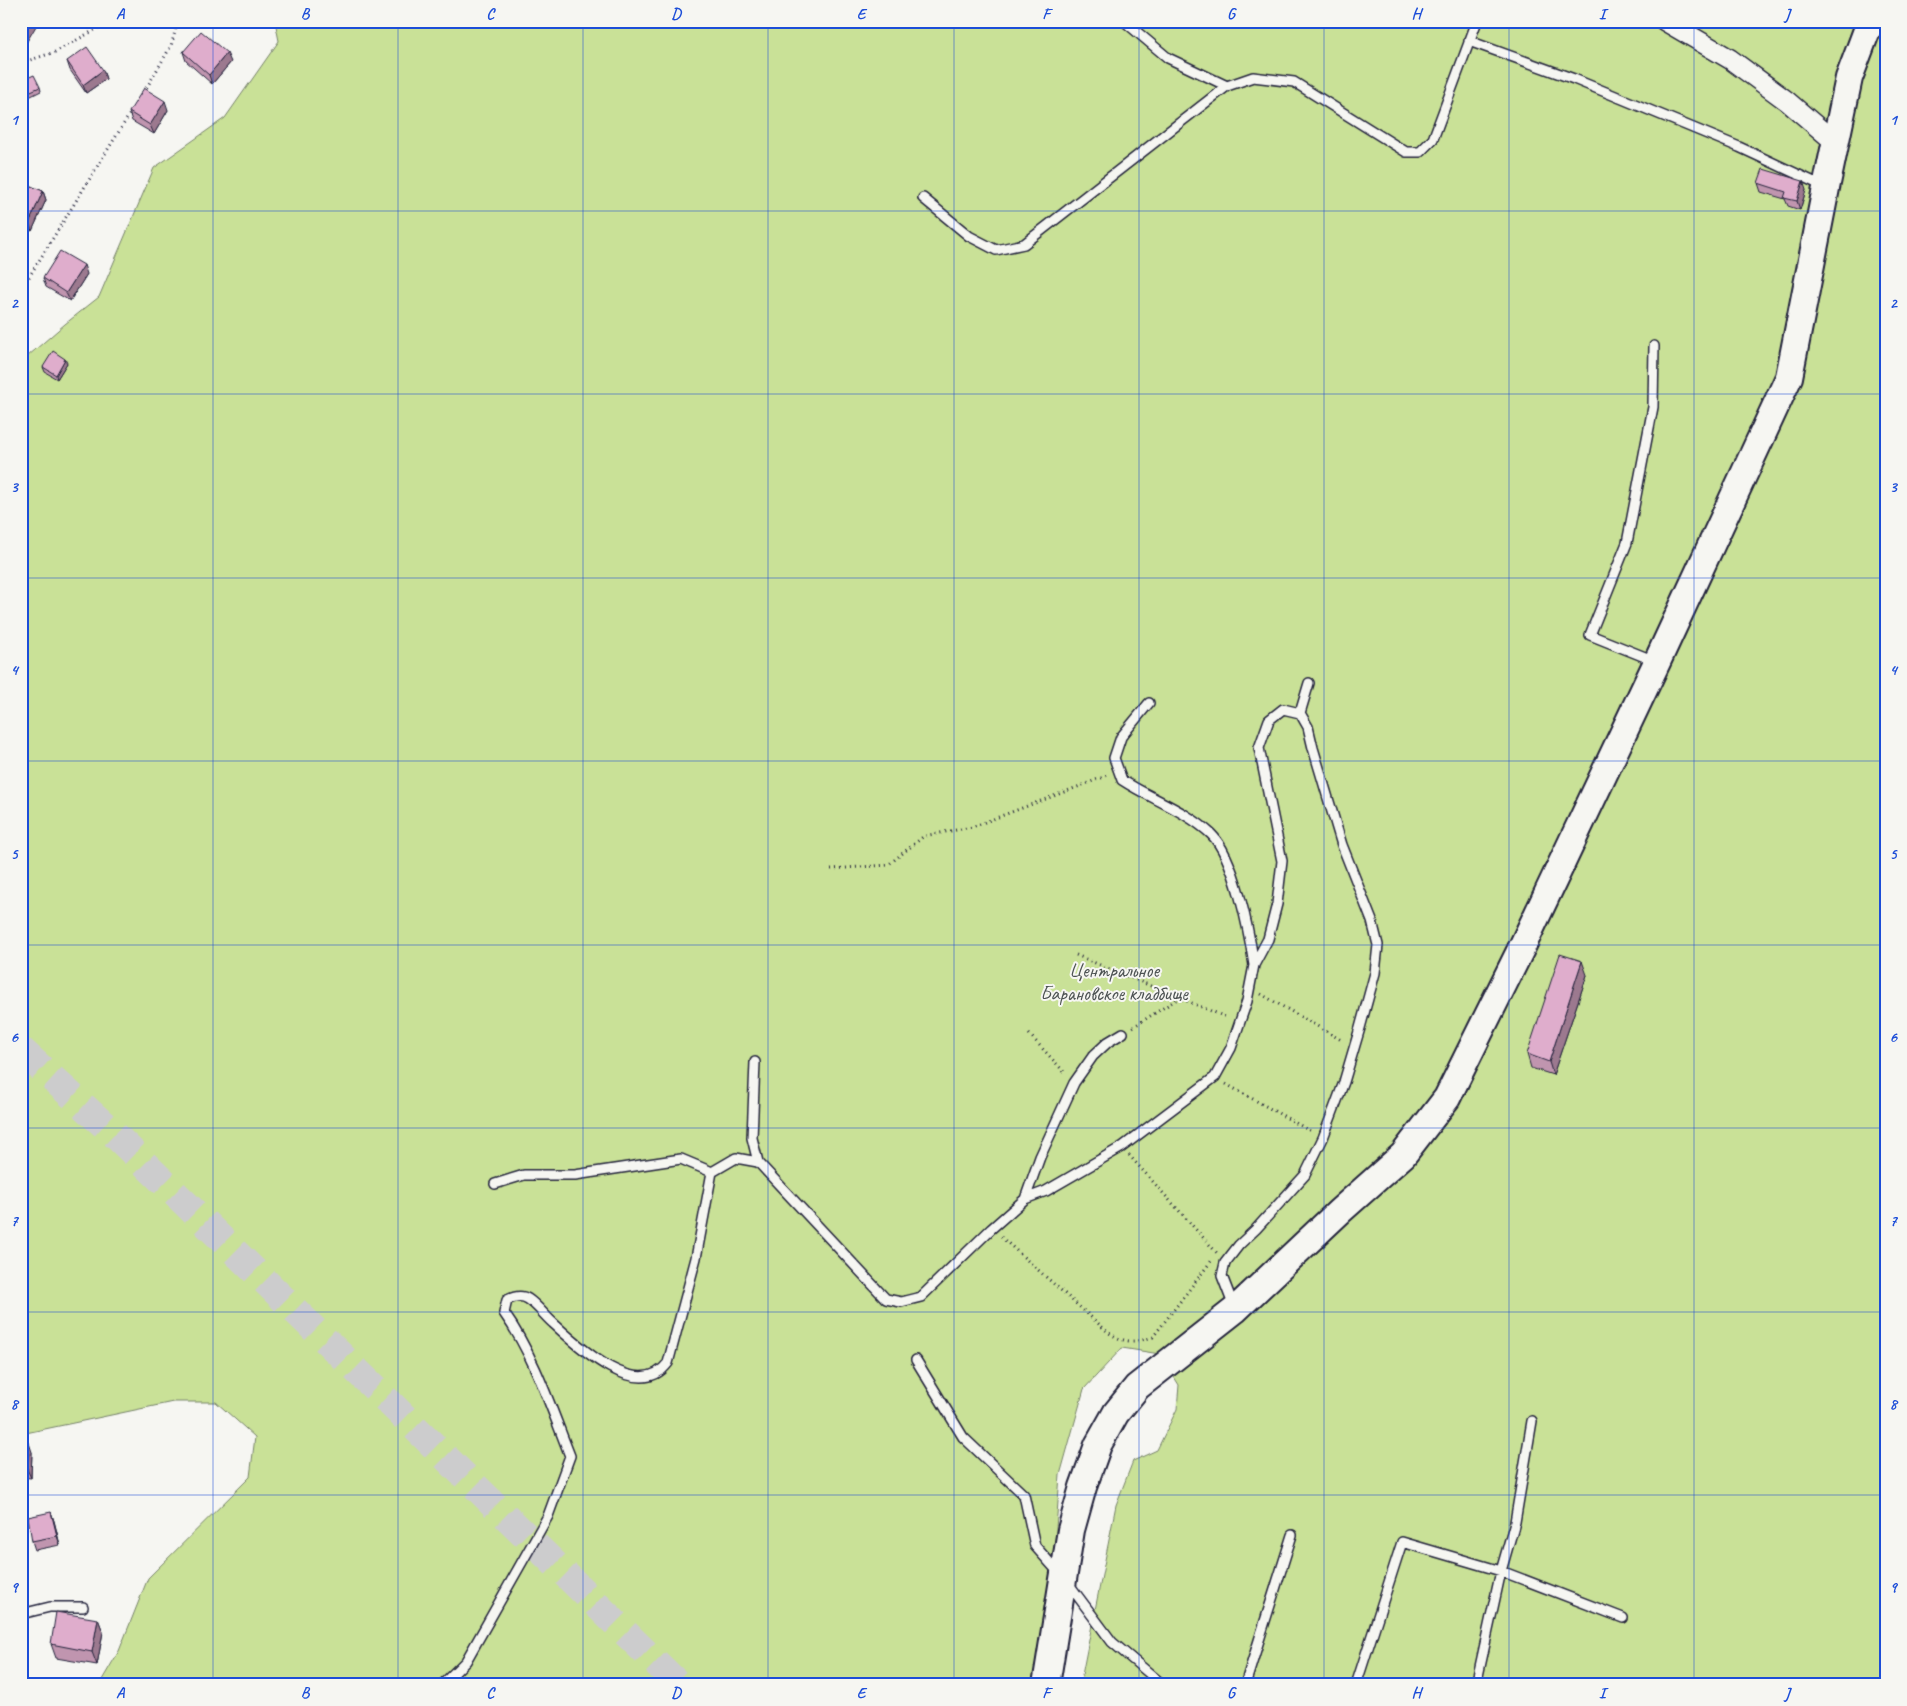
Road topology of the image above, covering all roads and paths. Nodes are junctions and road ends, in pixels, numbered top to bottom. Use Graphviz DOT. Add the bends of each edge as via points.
graph roads {
  1 [pos="111,21"];
  2 [pos="178,21"];
  3 [pos="1124,21"];
  4 [pos="1477,21"];
  5 [pos="1664,21"];
  6 [pos="1873,21"];
  7 [pos="1469,41"];
  8 [pos="21,63"];
  9 [pos="1228,86"];
  10 [pos="142,95"];
  11 [pos="132,111"];
  12 [pos="1836,143"];
  13 [pos="1826,188"];
  14 [pos="923,198"];
  15 [pos="21,290"];
  16 [pos="1654,346"];
  17 [pos="1657,662"];
  18 [pos="1309,683"];
  19 [pos="1149,703"];
  20 [pos="1300,713"];
  21 [pos="1118,771"];
  22 [pos="831,869"];
  23 [pos="1076,954"];
  24 [pos="1254,965"];
  25 [pos="1250,988"];
  26 [pos="1179,997"];
  27 [pos="1239,1022"];
  28 [pos="1123,1033"];
  29 [pos="1029,1034"];
  30 [pos="1354,1048"];
  31 [pos="755,1062"];
  32 [pos="1215,1077"];
  33 [pos="1074,1083"];
  34 [pos="1323,1138"];
  35 [pos="1122,1147"];
  36 [pos="758,1162"];
  37 [pos="712,1172"];
  38 [pos="495,1184"];
  39 [pos="1025,1199"];
  40 [pos="991,1229"];
  41 [pos="1217,1254"];
  42 [pos="1226,1263"];
  43 [pos="1235,1310"];
  44 [pos="916,1360"];
  45 [pos="1532,1421"];
  46 [pos="1292,1535"];
  47 [pos="1501,1571"];
  48 [pos="1064,1578"];
  49 [pos="83,1608"];
  50 [pos="21,1614"];
  51 [pos="1623,1618"];
  52 [pos="442,1684"];
  53 [pos="1046,1685"];
  54 [pos="1163,1685"];
  55 [pos="1245,1685"];
  56 [pos="1356,1685"];
  57 [pos="1476,1685"];
  1 -- 8 [label="path" via="55,52"];
  2 -- 10 [label="path" via="171,46"];
  3 -- 9 [label="lane" via="1168,58"];
  4 -- 7 [label="lane"];
  5 -- 12 [label="street" via="1730,59 1788,101"];
  6 -- 12 [label="street" via="1849,78"];
  7 -- 9 [label="lane" via="1433,139 1420,152 1406,152 1294,82 1253,77"];
  7 -- 13 [label="lane" via="1583,82 1739,146"];
  9 -- 14 [label="lane" via="1024,244 996,250 969,236"];
  11 -- 15 [label="path"];
  12 -- 13 [label="street"];
  13 -- 17 [label="street" via="1789,377"];
  16 -- 17 [label="lane" via="1653,407 1627,543 1590,635"];
  17 -- 43 [label="street" via="1443,1105 1403,1155"];
  18 -- 20 [label="lane"];
  19 -- 21 [label="lane" via="1120,738 1114,758"];
  20 -- 24 [label="lane" via="1283,709 1269,720 1259,748 1282,861 1277,904 1268,939"];
  20 -- 30 [label="lane" via="1308,727 1342,845 1378,945 1375,973"];
  21 -- 22 [label="path" via="972,827 924,836 888,865"];
  21 -- 24 [label="lane" via="1122,780 1176,810 1212,835 1229,863 1249,929"];
  23 -- 26 [label="path"];
  24 -- 25 [label="lane"];
  25 -- 27 [label="lane"];
  25 -- 30 [label="path"];
  26 -- 27 [label="path"];
  26 -- 28 [label="path"];
  27 -- 32 [label="lane" via="1231,1048"];
  28 -- 33 [label="lane" via="1093,1056"];
  29 -- 33 [label="path"];
  30 -- 34 [label="lane"];
  31 -- 36 [label="lane" via="752,1138"];
  32 -- 34 [label="path"];
  32 -- 35 [label="lane"];
  33 -- 39 [label="lane" via="1040,1157"];
  34 -- 42 [label="lane" via="1305,1175"];
  35 -- 39 [label="lane" via="1046,1191"];
  35 -- 41 [label="path"];
  36 -- 37 [label="lane" via="736,1158"];
  36 -- 40 [label="lane" via="886,1299 900,1302 922,1296"];
  37 -- 38 [label="lane" via="681,1159 575,1175 524,1175"];
  37 -- 52 [label="lane" via="696,1258 668,1363 662,1371 644,1378 598,1362 527,1298 515,1296 507,1300 504,1313 518,1333 570,1456 548,1516 466,1661"];
  39 -- 40 [label="lane"];
  40 -- 41 [label="path" via="1121,1341 1153,1337"];
  41 -- 42 [label="path"];
  42 -- 43 [label="lane" via="1222,1276"];
  43 -- 48 [label="street" via="1137,1388 1116,1413 1098,1444 1083,1487 1071,1530"];
  44 -- 48 [label="lane" via="963,1437 1024,1495 1034,1546"];
  45 -- 47 [label="lane" via="1515,1522"];
  46 -- 55 [label="lane"];
  47 -- 51 [label="lane"];
  47 -- 56 [label="lane" via="1402,1542"];
  47 -- 57 [label="lane"];
  48 -- 53 [label="street"];
  48 -- 54 [label="lane" via="1112,1642"];
  49 -- 50 [label="lane" via="50,1607"];
}
